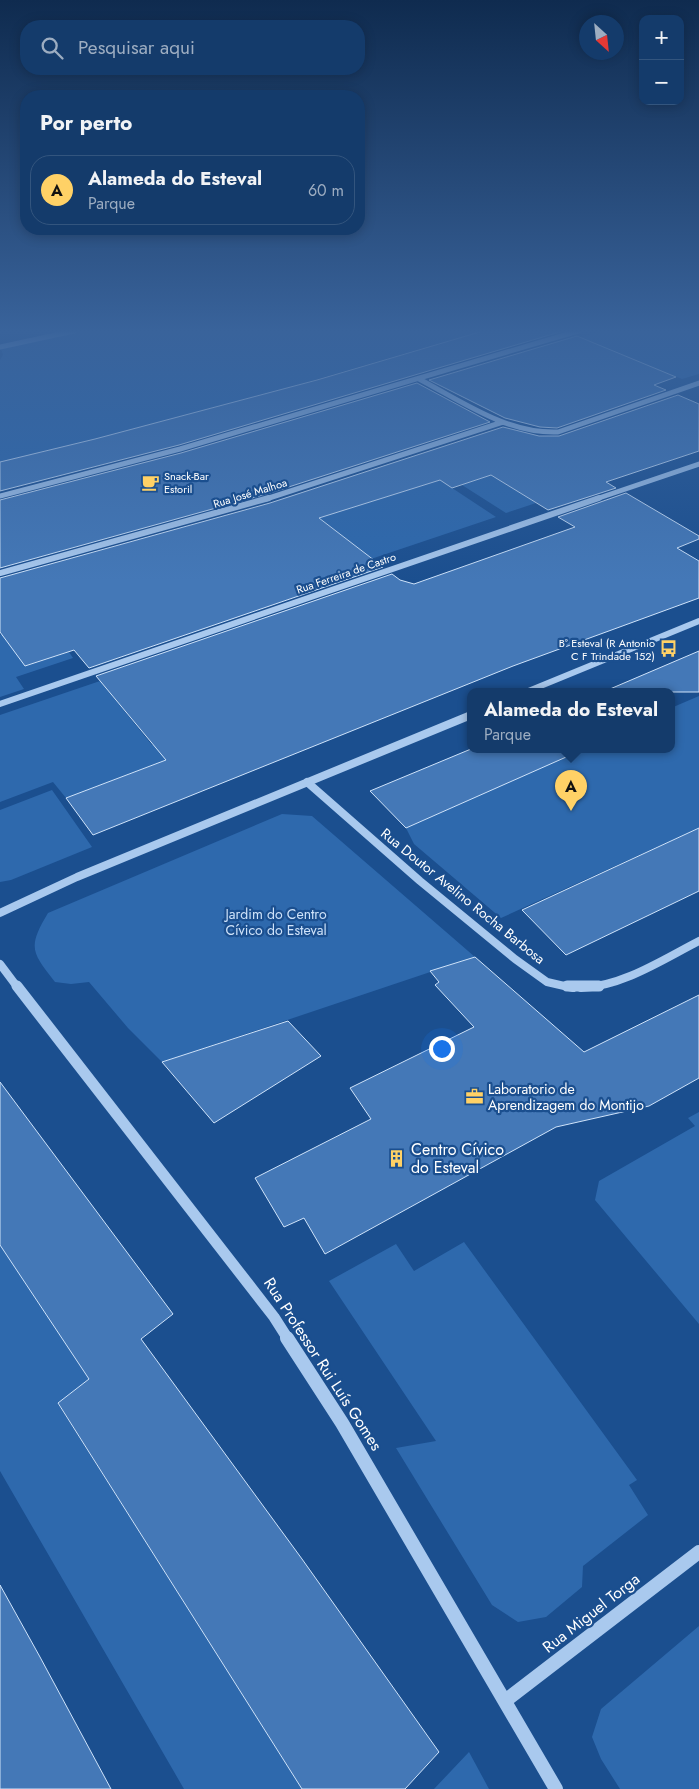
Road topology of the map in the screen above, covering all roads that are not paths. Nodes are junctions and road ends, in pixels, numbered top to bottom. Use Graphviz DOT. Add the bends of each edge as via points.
graph roads {
  1 [pos="296,414"];
  2 [pos="489,414"];
  3 [pos="610,414"];
  4 [pos="504,422"];
  5 [pos="699,464"];
  6 [pos="0,496"];
  7 [pos="0,573"];
  8 [pos="699,621"];
  9 [pos="536,688"];
  10 [pos="0,704"];
  11 [pos="467,717"];
  12 [pos="306,782"];
  13 [pos="0,913"];
  14 [pos="699,941"];
  15 [pos="0,964"];
  16 [pos="699,1552"];
  17 [pos="505,1701"];
  18 [pos="556,1789"];
  1 -- 6 [label="street"];
  2 -- 4 [label="street"];
  3 -- 4 [label="street" via="558,432 532,433"];
  4 -- 7 [label="street, Rua José Malhoa" via="253,503"];
  5 -- 10 [label="street, Rua Ferreira de Castro"];
  8 -- 9 [label="street"];
  11 -- 12 [label="street"];
  12 -- 13 [label="street" via="77,877"];
  12 -- 14 [label="street, Rua Doutor Avelino Rocha Barbosa" via="420,881 547,982 574,988 597,988 619,981"];
  15 -- 17 [label="street, Rua Professor Rui Luís Gomes" via="274,1317 332,1406"];
  16 -- 17 [label="street, Rua Miguel Torga"];
  17 -- 18 [label="street, Rua Professor Rui Luís Gomes"];
}
